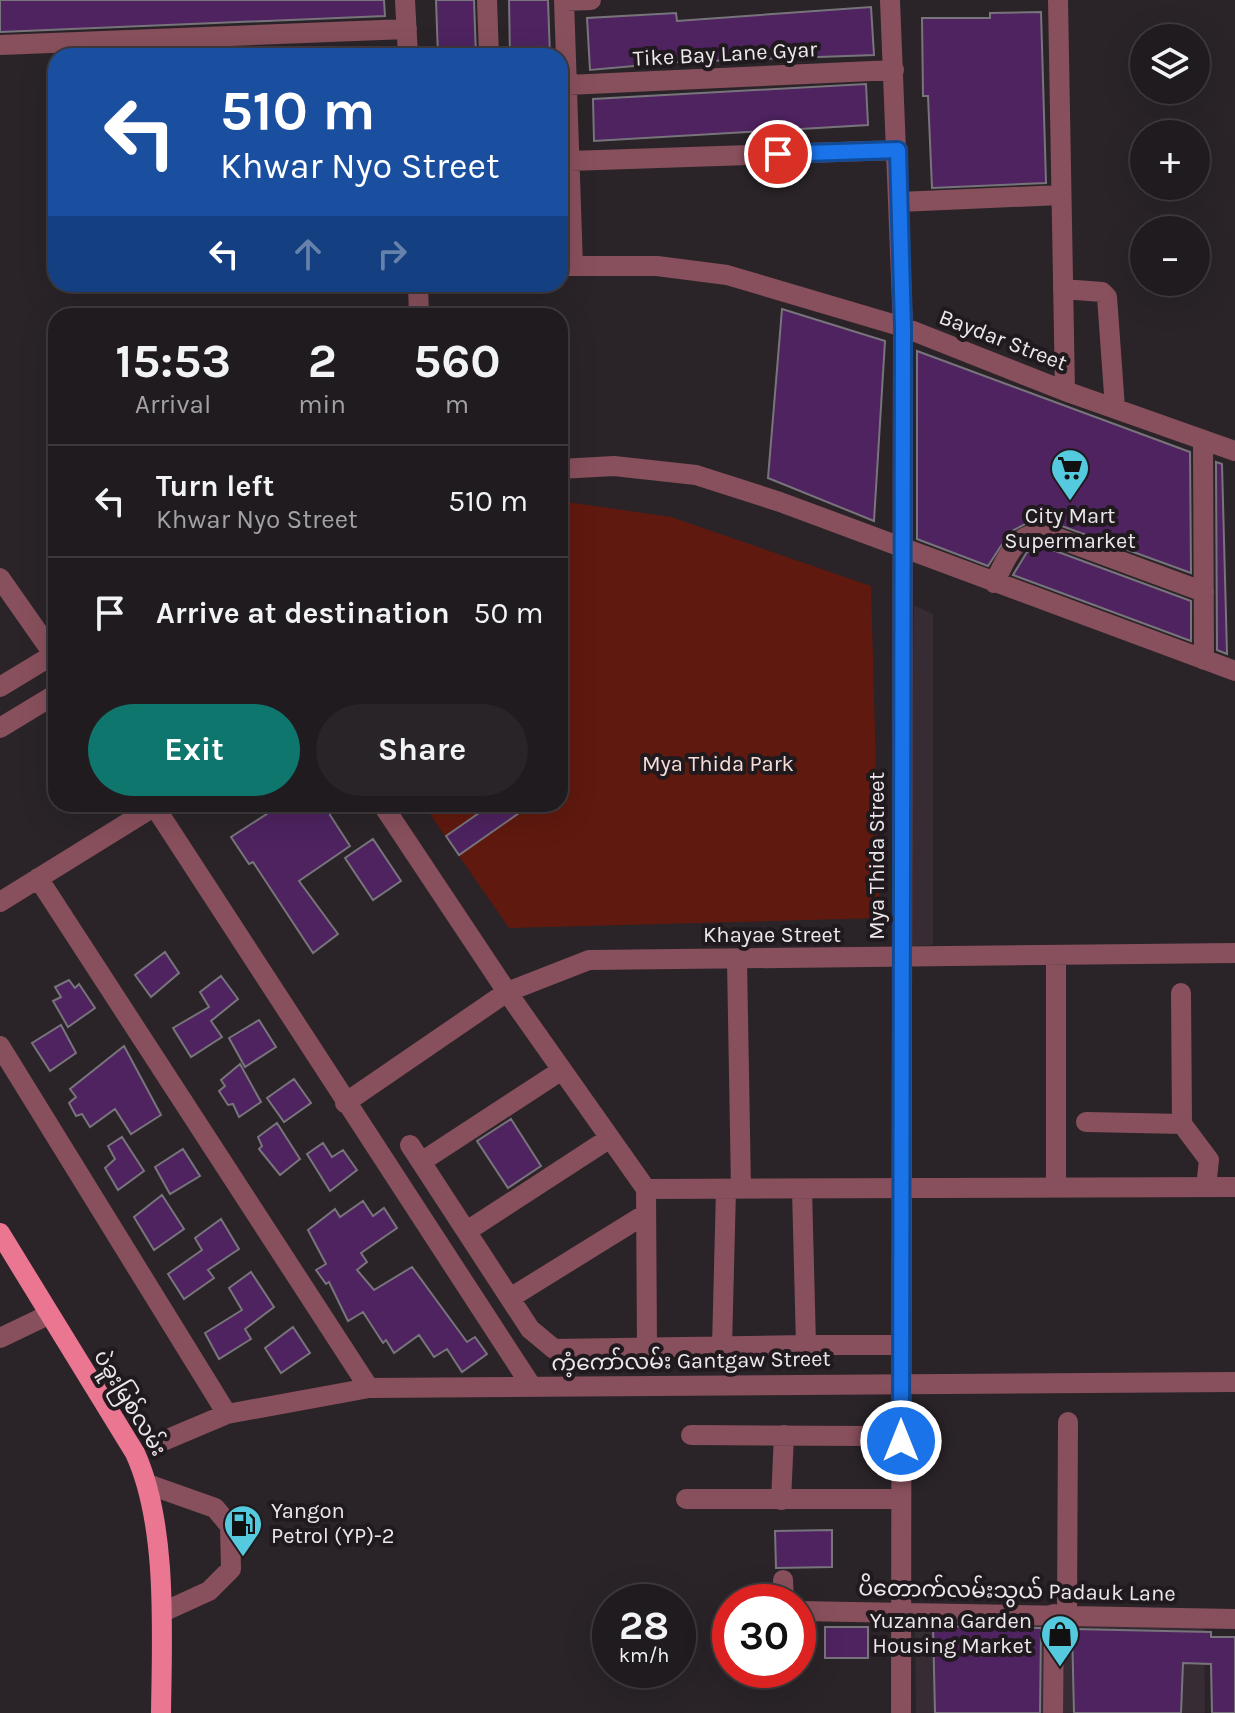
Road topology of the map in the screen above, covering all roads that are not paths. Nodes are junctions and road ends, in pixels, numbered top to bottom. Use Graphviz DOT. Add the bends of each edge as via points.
graph roads {
  1 [pos="405,0"];
  2 [pos="487,0"];
  3 [pos="591,0"];
  4 [pos="890,0"];
  5 [pos="1058,0"];
  6 [pos="564,1"];
  7 [pos="407,29"];
  8 [pos="0,45"];
  9 [pos="408,48"];
  10 [pos="489,48"];
  11 [pos="568,48"];
  12 [pos="568,49"];
  13 [pos="885,71"];
  14 [pos="571,85"];
  15 [pos="568,132"];
  16 [pos="898,150"];
  17 [pos="568,164"];
  18 [pos="1061,195"];
  19 [pos="899,202"];
  20 [pos="568,266"];
  21 [pos="1063,289"];
  22 [pos="903,327"];
  23 [pos="1065,391"];
  24 [pos="1115,408"];
  25 [pos="1203,440"];
  26 [pos="1235,451"];
  27 [pos="568,469"];
  28 [pos="903,550"];
  29 [pos="0,578"];
  30 [pos="994,583"];
  31 [pos="1204,592"];
  32 [pos="48,645"];
  33 [pos="48,659"];
  34 [pos="1204,660"];
  35 [pos="1235,671"];
  36 [pos="0,687"];
  37 [pos="48,699"];
  38 [pos="0,728"];
  39 [pos="143,812"];
  40 [pos="158,812"];
  41 [pos="387,812"];
  42 [pos="38,878"];
  43 [pos="0,902"];
  44 [pos="1235,953"];
  45 [pos="1056,956"];
  46 [pos="900,958"];
  47 [pos="737,960"];
  48 [pos="507,992"];
  49 [pos="1181,993"];
  50 [pos="0,1046"];
  51 [pos="562,1070"];
  52 [pos="345,1103"];
  53 [pos="1086,1122"];
  54 [pos="1182,1124"];
  55 [pos="610,1138"];
  56 [pos="1056,1187"];
  57 [pos="1206,1187"];
  58 [pos="1235,1187"];
  59 [pos="646,1189"];
  60 [pos="734,1189"];
  61 [pos="802,1189"];
  62 [pos="901,1189"];
  63 [pos="644,1215"];
  64 [pos="467,1231"];
  65 [pos="0,1233"];
  66 [pos="510,1298"];
  67 [pos="48,1315"];
  68 [pos="0,1338"];
  69 [pos="806,1345"];
  70 [pos="900,1345"];
  71 [pos="722,1347"];
  72 [pos="647,1348"];
  73 [pos="1235,1382"];
  74 [pos="901,1383"];
  75 [pos="532,1387"];
  76 [pos="369,1388"];
  77 [pos="227,1414"];
  78 [pos="1068,1422"];
  79 [pos="691,1435"];
  80 [pos="784,1435"];
  81 [pos="867,1436"];
  82 [pos="156,1444"];
  83 [pos="150,1485"];
  84 [pos="686,1499"];
  85 [pos="900,1499"];
  86 [pos="781,1500"];
  87 [pos="783,1580"];
  88 [pos="783,1584"];
  89 [pos="163,1612"];
  90 [pos="816,1612"];
  91 [pos="901,1614"];
  92 [pos="1061,1614"];
  93 [pos="1235,1619"];
  94 [pos="161,1713"];
  95 [pos="901,1713"];
  96 [pos="1053,1713"];
  1 -- 7 [label="street"];
  2 -- 10 [label="street"];
  3 -- 6 [label="street"];
  4 -- 13 [label="street, Mya Thida Street"];
  5 -- 18 [label="street"];
  6 -- 11 [label="street"];
  7 -- 8 [label="street"];
  7 -- 9 [label="street"];
  12 -- 14 [label="street"];
  13 -- 14 [label="street, Tike Bay Lane Gyar"];
  13 -- 16 [label="street, Mya Thida Street"];
  14 -- 15 [label="street"];
  16 -- 17 [label="street"];
  16 -- 19 [label="street, Mya Thida Street"];
  18 -- 19 [label="street"];
  18 -- 21 [label="street"];
  19 -- 22 [label="street, Mya Thida Street"];
  20 -- 22 [label="street, Baydar Street" via="657,266 727,275"];
  21 -- 23 [label="street"];
  21 -- 24 [label="street" via="1102,292 1107,297"];
  22 -- 23 [label="street, Baydar Street"];
  22 -- 28 [label="street, Mya Thida Street"];
  23 -- 24 [label="street, Baydar Street"];
  24 -- 25 [label="street, Baydar Street"];
  25 -- 26 [label="street, Baydar Street"];
  25 -- 31 [label="street"];
  27 -- 28 [label="street" via="614,466 696,475"];
  28 -- 30 [label="street"];
  28 -- 46 [label="street, Mya Thida Street"];
  29 -- 32 [label="street"];
  30 -- 31 [label="street" via="1017,540 1028,533 1044,533"];
  30 -- 34 [label="street"];
  31 -- 34 [label="street"];
  33 -- 36 [label="street"];
  34 -- 35 [label="street"];
  37 -- 38 [label="street"];
  39 -- 42 [label="street"];
  40 -- 52 [label="street"];
  41 -- 48 [label="street"];
  42 -- 43 [label="street"];
  42 -- 76 [label="street"];
  44 -- 45 [label="street, Khayae Street"];
  45 -- 46 [label="street, Khayae Street"];
  45 -- 56 [label="street"];
  46 -- 47 [label="street, Khayae Street"];
  46 -- 62 [label="street, Mya Thida Street"];
  47 -- 48 [label="street, Khayae Street" via="589,960"];
  47 -- 60 [label="street"];
  48 -- 51 [label="street"];
  48 -- 52 [label="street, Khayae Street"];
  49 -- 54 [label="street"];
  50 -- 77 [label="street"];
  51 -- 55 [label="street"];
  51 -- 64 [label="street" via="416,1153"];
  52 -- 75 [label="street"];
  53 -- 54 [label="street"];
  54 -- 57 [label="street" via="1209,1160"];
  55 -- 59 [label="street"];
  55 -- 64 [label="street"];
  56 -- 57 [label="street"];
  56 -- 62 [label="street"];
  57 -- 58 [label="street"];
  59 -- 60 [label="street"];
  59 -- 63 [label="street"];
  60 -- 61 [label="street"];
  60 -- 71 [label="street"];
  61 -- 62 [label="street"];
  61 -- 69 [label="street"];
  62 -- 70 [label="street, Mya Thida Street"];
  63 -- 66 [label="street"];
  63 -- 72 [label="street"];
  64 -- 66 [label="street"];
  65 -- 67 [label="main road, ပဲခူးမြစ်လမ်း"];
  66 -- 72 [label="street" via="530,1329 554,1349"];
  67 -- 68 [label="street"];
  67 -- 83 [label="main road, ပဲခူးမြစ်လမ်း"];
  69 -- 70 [label="street"];
  69 -- 71 [label="street"];
  70 -- 74 [label="street, Mya Thida Street"];
  71 -- 72 [label="street"];
  73 -- 74 [label="street, ကံ့ကော်လမ်း Gantgaw Street"];
  74 -- 75 [label="street, ကံ့ကော်လမ်း Gantgaw Street"];
  74 -- 85 [label="street, Mya Thida Street"];
  75 -- 76 [label="street, ကံ့ကော်လမ်း Gantgaw Street"];
  76 -- 77 [label="street, ကံ့ကော်လမ်း Gantgaw Street"];
  77 -- 82 [label="street, ကံ့ကော်လမ်း Gantgaw Street"];
  78 -- 92 [label="street"];
  79 -- 80 [label="street"];
  80 -- 81 [label="street"];
  80 -- 86 [label="street"];
  83 -- 89 [label="main road, ပဲခူးမြစ်လမ်း"];
  83 -- 89 [label="street" via="215,1508 230,1526 231,1569 209,1591"];
  84 -- 86 [label="street"];
  85 -- 86 [label="street"];
  85 -- 91 [label="street, Mya Thida Street"];
  87 -- 88 [label="street"];
  89 -- 94 [label="main road, ပဲခူးမြစ်လမ်း"];
  90 -- 91 [label="street, ပိတောက်လမ်းသွယ် Padauk Lane"];
  91 -- 92 [label="street, ပိတောက်လမ်းသွယ် Padauk Lane"];
  91 -- 95 [label="street, Mya Thida Street"];
  92 -- 93 [label="street, ပိတောက်လမ်းသွယ် Padauk Lane"];
  92 -- 96 [label="street"];
}
